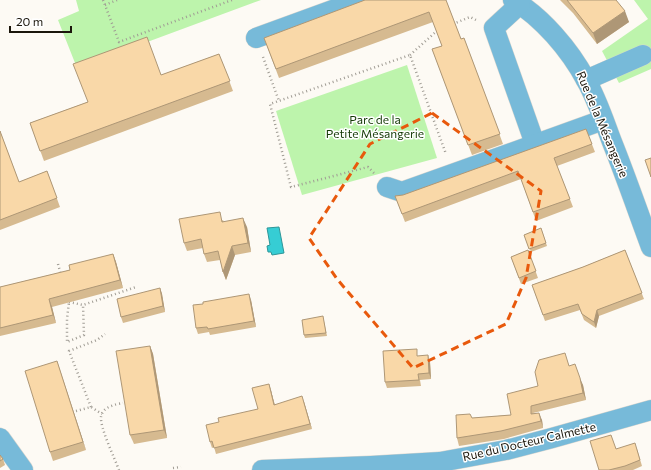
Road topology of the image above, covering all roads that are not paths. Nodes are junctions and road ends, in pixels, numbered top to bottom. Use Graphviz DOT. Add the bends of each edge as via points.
graph roads {
  1 [pos="360,0"];
  2 [pos="516,2"];
  3 [pos="256,38"];
  4 [pos="643,55"];
  5 [pos="586,80"];
  6 [pos="603,120"];
  7 [pos="535,144"];
  8 [pos="387,187"];
  9 [pos="651,247"];
  10 [pos="651,410"];
  11 [pos="0,438"];
  12 [pos="438,466"];
  13 [pos="370,468"];
  14 [pos="23,470"];
  15 [pos="262,470"];
  1 -- 3 [label="street"];
  2 -- 5 [label="street, Rue de la Mésangerie" via="547,27 571,56"];
  2 -- 7 [label="street" via="494,28"];
  4 -- 5 [label="street"];
  5 -- 6 [label="street, Rue de la Mésangerie"];
  6 -- 7 [label="street"];
  6 -- 9 [label="street, Rue de la Mésangerie"];
  7 -- 8 [label="street" via="402,192"];
  10 -- 12 [label="street, Rue du Docteur Calmette"];
  11 -- 14 [label="street"];
  12 -- 13 [label="street, Rue du Docteur Calmette"];
  13 -- 15 [label="street, Rue du Docteur Calmette"];
}
